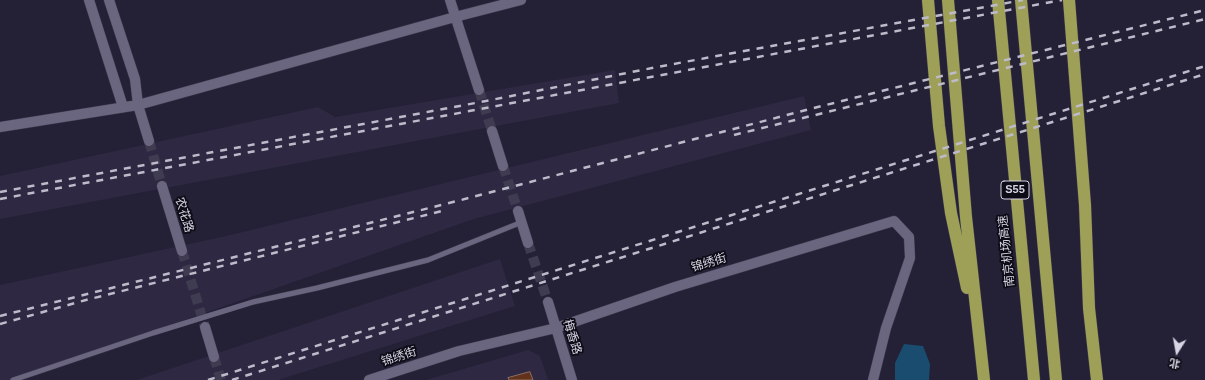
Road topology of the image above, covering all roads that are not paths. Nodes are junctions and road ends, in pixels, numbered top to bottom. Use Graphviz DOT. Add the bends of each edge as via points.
graph roads {
  1 [pos="89,0"];
  2 [pos="110,0"];
  3 [pos="450,0"];
  4 [pos="521,0"];
  5 [pos="928,0"];
  6 [pos="948,0"];
  7 [pos="998,0"];
  8 [pos="1021,0"];
  9 [pos="1069,0"];
  10 [pos="455,17"];
  11 [pos="479,90"];
  12 [pos="138,105"];
  13 [pos="123,107"];
  14 [pos="0,127"];
  15 [pos="492,131"];
  16 [pos="148,142"];
  17 [pos="504,166"];
  18 [pos="162,186"];
  19 [pos="518,211"];
  20 [pos="522,222"];
  21 [pos="528,243"];
  22 [pos="182,251"];
  23 [pos="548,302"];
  24 [pos="205,327"];
  25 [pos="556,328"];
  26 [pos="214,357"];
  27 [pos="982,363"];
  28 [pos="13,380"];
  29 [pos="369,380"];
  30 [pos="572,380"];
  31 [pos="874,380"];
  32 [pos="984,380"];
  33 [pos="1034,380"];
  34 [pos="1056,380"];
  35 [pos="1097,380"];
  1 -- 13 [label="street"];
  2 -- 12 [label="street" via="135,79"];
  3 -- 10 [label="street"];
  4 -- 10 [label="street"];
  5 -- 27 [label="highway" via="939,126 951,213"];
  6 -- 27 [label="highway" via="966,217"];
  7 -- 33 [label="highway, 南京机场高速 / S55"];
  8 -- 34 [label="highway, S55"];
  9 -- 35 [label="highway" via="1085,205 1089,308"];
  10 -- 11 [label="street"];
  10 -- 12 [label="street"];
  12 -- 13 [label="street"];
  12 -- 16 [label="street"];
  13 -- 14 [label="street"];
  15 -- 17 [label="street"];
  18 -- 22 [label="street, 农花路"];
  19 -- 20 [label="street"];
  20 -- 21 [label="street"];
  20 -- 28 [label="lane" via="428,260 253,302"];
  23 -- 25 [label="street, 梅香路"];
  24 -- 26 [label="street"];
  25 -- 29 [label="street, 锦绣街" via="459,351"];
  25 -- 30 [label="street, 梅香路"];
  25 -- 31 [label="street, 锦绣街" via="675,287 894,221 909,237 910,258 886,328"];
  27 -- 32 [label="highway"];
}
